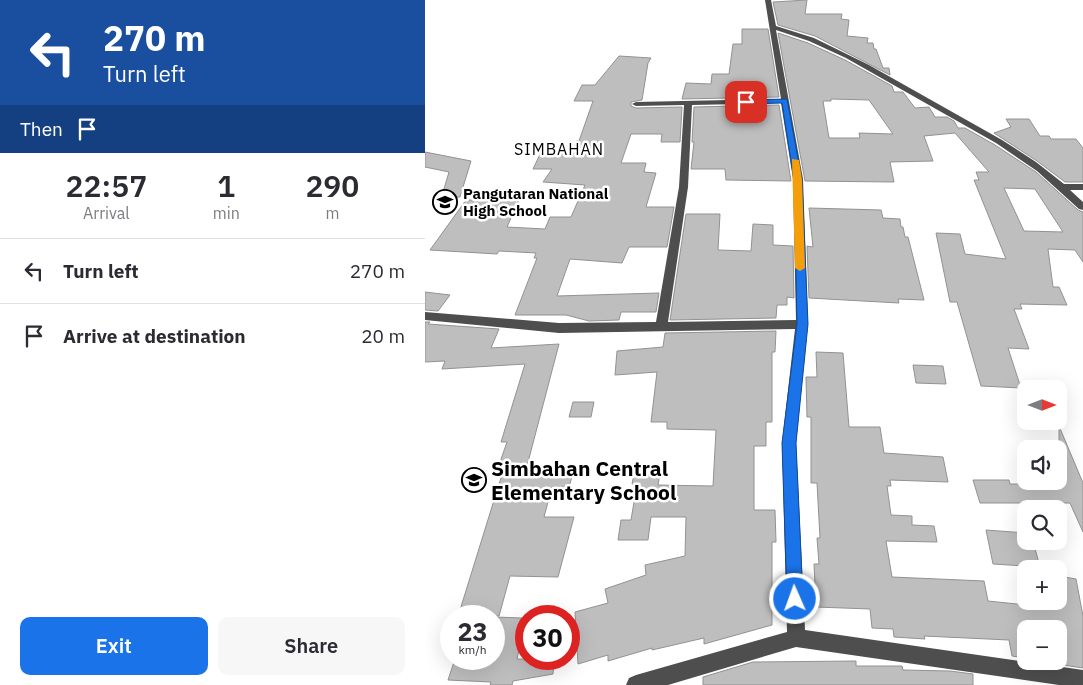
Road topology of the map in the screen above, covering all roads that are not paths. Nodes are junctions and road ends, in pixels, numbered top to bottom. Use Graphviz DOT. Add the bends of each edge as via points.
graph roads {
  1 [pos="768,0"];
  2 [pos="772,27"];
  3 [pos="785,101"];
  4 [pos="688,103"];
  5 [pos="636,104"];
  6 [pos="1083,187"];
  7 [pos="1062,188"];
  8 [pos="1083,207"];
  9 [pos="425,316"];
  10 [pos="802,324"];
  11 [pos="661,326"];
  12 [pos="796,638"];
  13 [pos="1083,679"];
  14 [pos="635,685"];
  1 -- 2 [label="street"];
  2 -- 3 [label="street"];
  2 -- 7 [label="street" via="818,41 864,65 1023,157"];
  3 -- 4 [label="street"];
  3 -- 10 [label="street" via="798,180"];
  4 -- 5 [label="street"];
  4 -- 11 [label="street" via="688,140 680,211"];
  6 -- 7 [label="street"];
  7 -- 8 [label="street"];
  9 -- 11 [label="street" via="559,328"];
  10 -- 11 [label="street"];
  10 -- 12 [label="street" via="789,443"];
  12 -- 13 [label="street"];
  12 -- 14 [label="street"];
}
